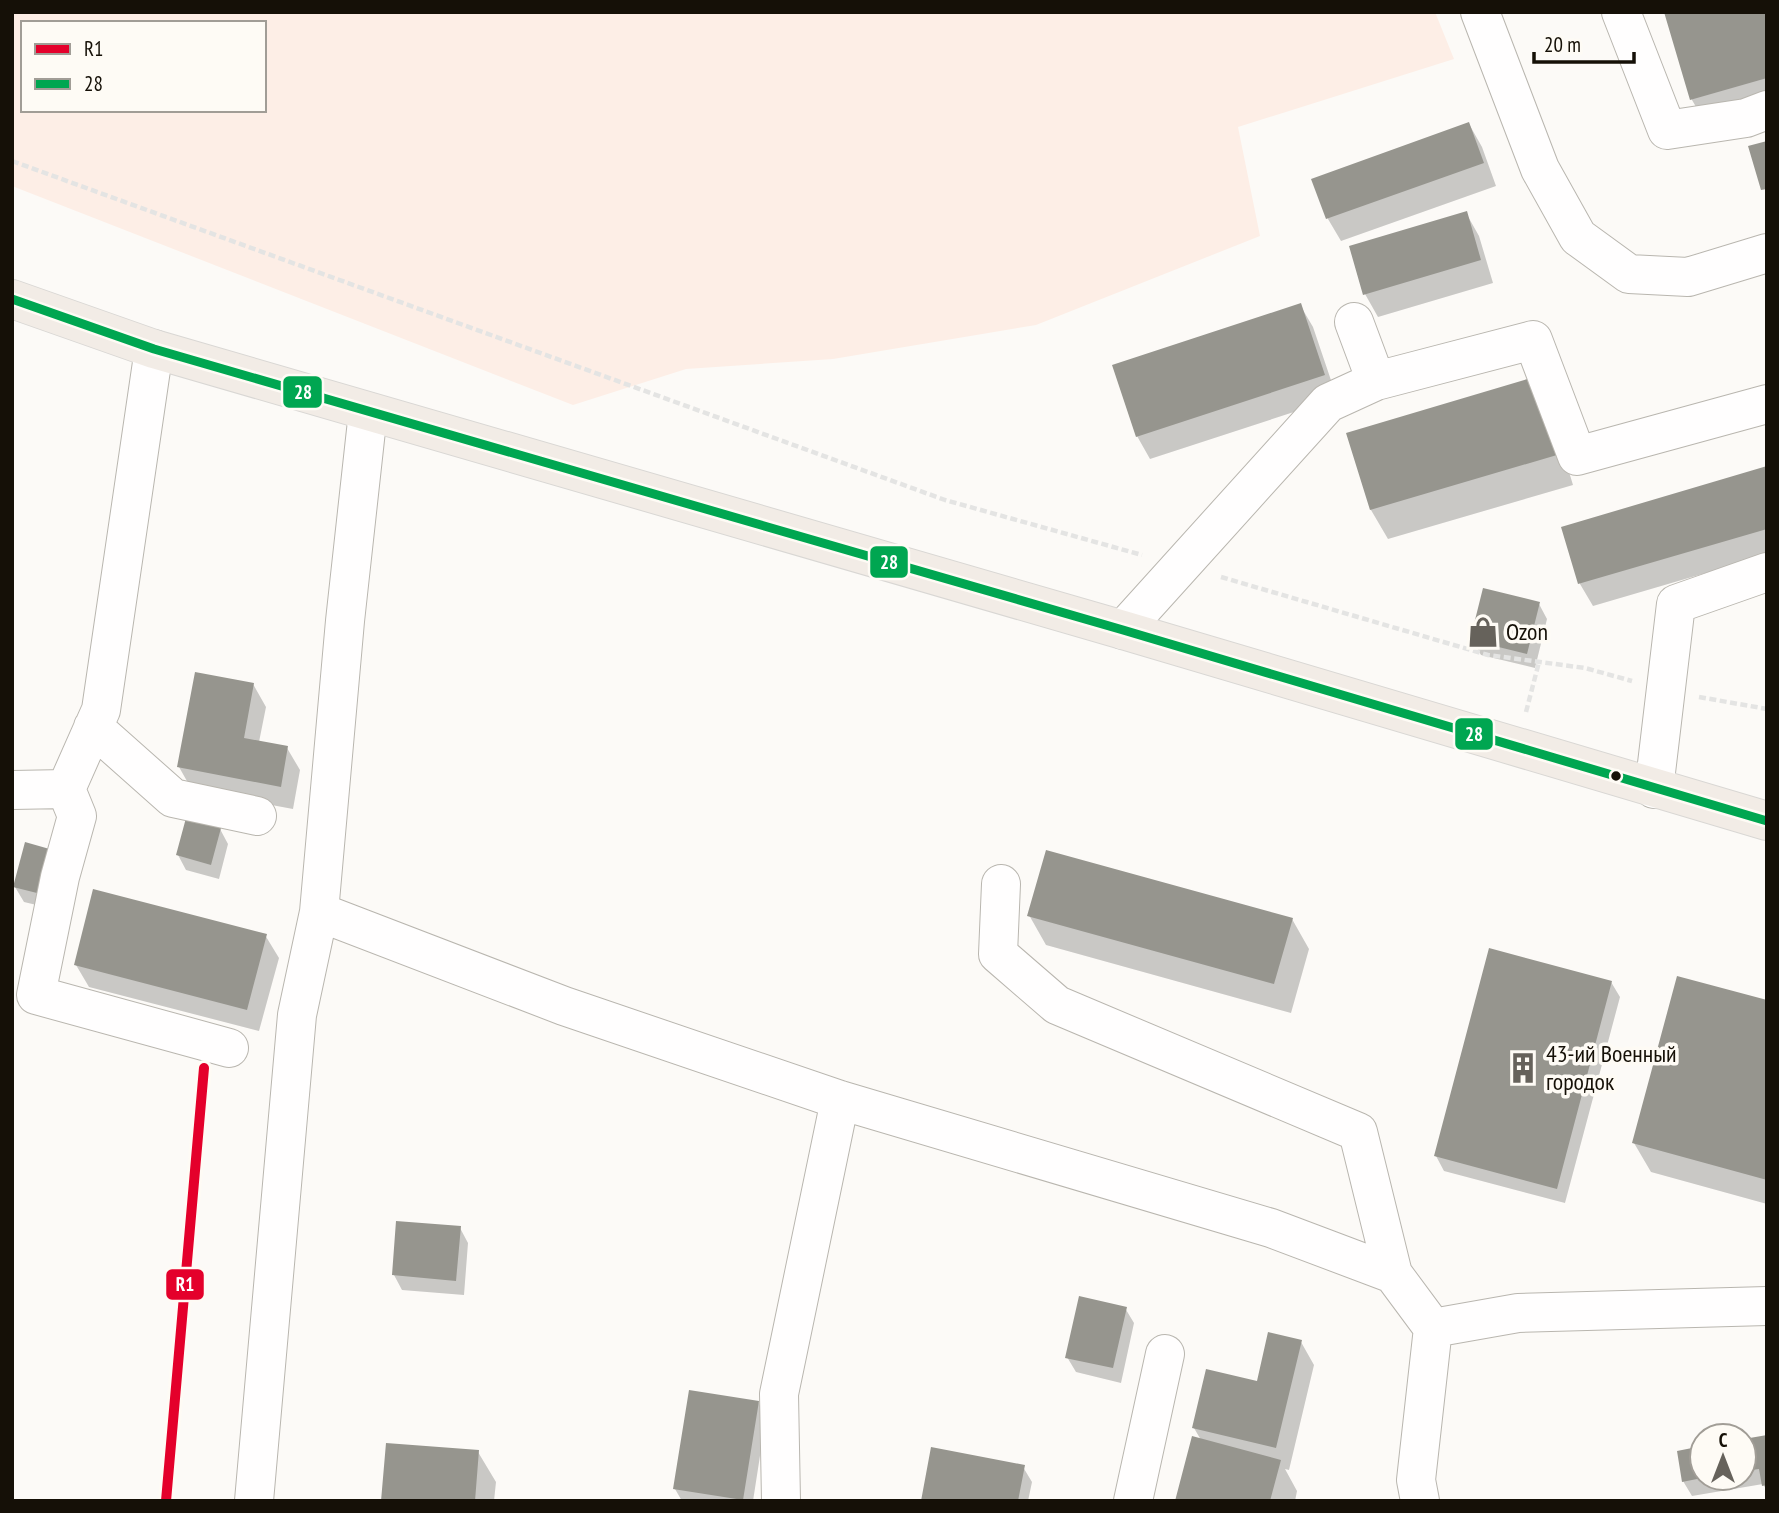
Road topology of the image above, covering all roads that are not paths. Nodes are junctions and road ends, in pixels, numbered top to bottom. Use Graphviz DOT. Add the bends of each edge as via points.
graph roads {
  1 [pos="1480,12"];
  2 [pos="1621,12"];
  3 [pos="1767,110"];
  4 [pos="1767,253"];
  5 [pos="12,275"];
  6 [pos="29,305"];
  7 [pos="1354,322"];
  8 [pos="154,349"];
  9 [pos="1376,381"];
  10 [pos="1767,404"];
  11 [pos="368,412"];
  12 [pos="1767,572"];
  13 [pos="1123,630"];
  14 [pos="93,727"];
  15 [pos="66,789"];
  16 [pos="1654,789"];
  17 [pos="12,790"];
  18 [pos="257,816"];
  19 [pos="1767,821"];
  20 [pos="1001,884"];
  21 [pos="320,912"];
  22 [pos="229,1048"];
  23 [pos="840,1100"];
  24 [pos="1393,1274"];
  25 [pos="1767,1306"];
  26 [pos="1433,1328"];
  27 [pos="1165,1354"];
  28 [pos="254,1501"];
  29 [pos="781,1501"];
  30 [pos="1132,1501"];
  31 [pos="1420,1501"];
  1 -- 4 [label="street" via="1540,169 1578,237 1629,274 1688,276"];
  2 -- 3 [label="street" via="1667,130 1745,118"];
  5 -- 6 [label="main road"];
  6 -- 8 [label="main road"];
  7 -- 9 [label="street"];
  8 -- 11 [label="main road"];
  8 -- 14 [label="street" via="100,710"];
  9 -- 10 [label="street" via="1533,340 1577,456"];
  9 -- 13 [label="street" via="1328,403"];
  11 -- 13 [label="main road"];
  11 -- 21 [label="street"];
  12 -- 16 [label="street" via="1676,604"];
  13 -- 16 [label="main road"];
  14 -- 15 [label="street"];
  14 -- 18 [label="street" via="173,798"];
  15 -- 17 [label="street"];
  15 -- 22 [label="street" via="77,816 36,995"];
  16 -- 19 [label="main road"];
  20 -- 24 [label="street" via="998,954 1057,1005 1358,1132"];
  21 -- 23 [label="street" via="564,1006"];
  21 -- 28 [label="street" via="297,1015"];
  23 -- 24 [label="street" via="1271,1228"];
  23 -- 29 [label="street" via="779,1394"];
  24 -- 26 [label="street"];
  25 -- 26 [label="street" via="1518,1313"];
  26 -- 31 [label="street" via="1416,1480"];
  27 -- 30 [label="street"];
}
